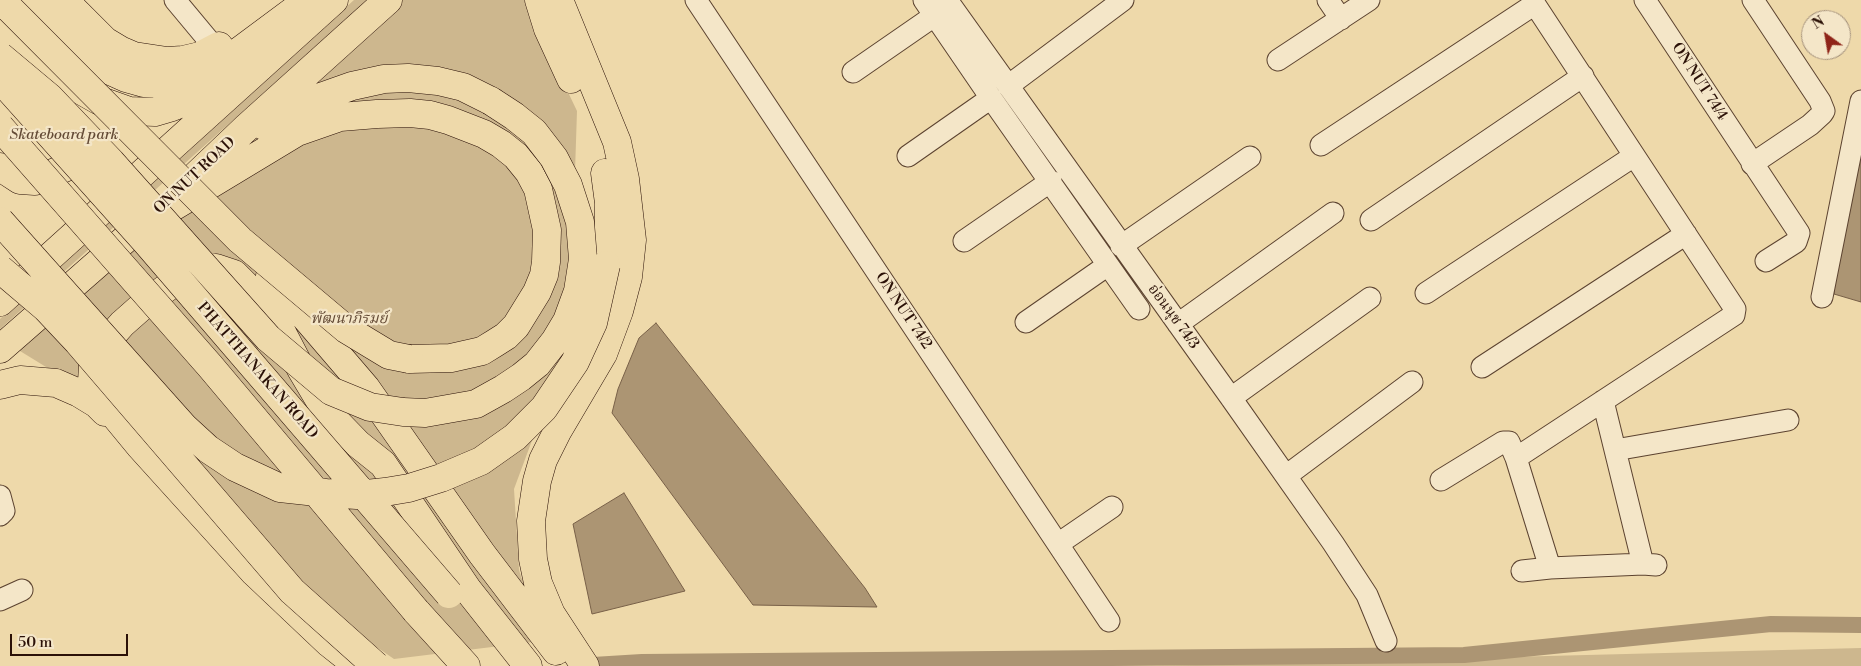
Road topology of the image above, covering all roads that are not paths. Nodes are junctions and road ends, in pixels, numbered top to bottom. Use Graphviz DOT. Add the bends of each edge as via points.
graph roads {
  1 [pos="1,0"];
  2 [pos="32,0"];
  3 [pos="64,0"];
  4 [pos="175,0"];
  5 [pos="299,0"];
  6 [pos="308,0"];
  7 [pos="334,0"];
  8 [pos="388,0"];
  9 [pos="539,0"];
  10 [pos="558,0"];
  11 [pos="696,0"];
  12 [pos="1123,0"];
  13 [pos="1328,0"];
  14 [pos="1369,0"];
  15 [pos="1645,0"];
  16 [pos="1753,0"];
  17 [pos="1534,2"];
  18 [pos="935,5"];
  19 [pos="1340,19"];
  20 [pos="0,23"];
  21 [pos="215,48"];
  22 [pos="0,56"];
  23 [pos="1278,60"];
  24 [pos="853,72"];
  25 [pos="54,75"];
  26 [pos="1583,76"];
  27 [pos="0,79"];
  28 [pos="999,92"];
  29 [pos="1861,100"];
  30 [pos="0,127"];
  31 [pos="1320,145"];
  32 [pos="908,156"];
  33 [pos="1634,156"];
  34 [pos="1250,157"];
  35 [pos="1752,164"];
  36 [pos="0,167"];
  37 [pos="197,174"];
  38 [pos="1051,181"];
  39 [pos="1333,213"];
  40 [pos="1371,220"];
  41 [pos="0,222"];
  42 [pos="143,225"];
  43 [pos="1686,234"];
  44 [pos="240,240"];
  45 [pos="964,241"];
  46 [pos="1121,246"];
  47 [pos="1766,261"];
  48 [pos="1108,265"];
  49 [pos="0,269"];
  50 [pos="1426,293"];
  51 [pos="1822,297"];
  52 [pos="1370,298"];
  53 [pos="0,302"];
  54 [pos="1139,309"];
  55 [pos="1026,322"];
  56 [pos="1178,324"];
  57 [pos="0,349"];
  58 [pos="1482,367"];
  59 [pos="1412,382"];
  60 [pos="0,385"];
  61 [pos="1231,398"];
  62 [pos="1603,401"];
  63 [pos="1788,420"];
  64 [pos="140,446"];
  65 [pos="1615,450"];
  66 [pos="1516,458"];
  67 [pos="1286,476"];
  68 [pos="1441,480"];
  69 [pos="0,496"];
  70 [pos="1112,507"];
  71 [pos="0,515"];
  72 [pos="1058,544"];
  73 [pos="1550,568"];
  74 [pos="1522,571"];
  75 [pos="22,590"];
  76 [pos="0,600"];
  77 [pos="1110,621"];
  78 [pos="1386,641"];
  79 [pos="559,642"];
  80 [pos="457,657"];
  81 [pos="511,657"];
  82 [pos="358,666"];
  83 [pos="376,666"];
  84 [pos="568,666"];
  85 [pos="585,666"];
  1 -- 44 [label="main road, bridge"];
  2 -- 6 [label="main road" via="88,56 106,69 126,78 160,84 202,75 222,64"];
  3 -- 21 [label="main road" via="105,41 134,56 183,60"];
  4 -- 21 [label="street"];
  5 -- 21 [label="main road"];
  7 -- 25 [label="main road" via="216,90 172,108 155,112 129,111 98,100"];
  7 -- 53 [label="main road"];
  8 -- 37 [label="main road, ON NUT ROAD"];
  9 -- 41 [label="main road, bridge" via="548,29 595,132 600,150 609,203 606,265 593,323 575,362 544,408 515,437 481,461 441,478 385,492 326,494 280,488 236,467 208,449 184,427"];
  10 -- 79 [label="main road" via="617,142 632,240 628,278 603,354 557,432 537,481 531,521 533,559"];
  11 -- 72 [label="street, ON NUT 74/2"];
  12 -- 28 [label="street"];
  13 -- 19 [label="street"];
  14 -- 19 [label="street"];
  15 -- 35 [label="street, ON NUT 74/4"];
  16 -- 35 [label="street" via="1824,111 1810,125"];
  17 -- 26 [label="street"];
  17 -- 31 [label="street"];
  18 -- 24 [label="street"];
  18 -- 28 [label="street, อ่อนนุช 74/3"];
  19 -- 23 [label="street"];
  20 -- 25 [label="main road"];
  22 -- 37 [label="main road, bridge" via="49,97 268,338 331,391 370,407 425,413 476,404 537,364 555,342 578,291 583,259 580,222 568,185 554,158 534,132 514,116 463,88 408,78 352,86 304,104 252,133"];
  25 -- 36 [label="main road" via="81,110 90,129 90,143 71,165 35,181 20,180"];
  26 -- 33 [label="street"];
  26 -- 40 [label="street"];
  27 -- 81 [label="main road, PHATTHANAKAN ROAD, bridge" via="147,243 449,594"];
  28 -- 32 [label="street"];
  28 -- 38 [label="street"];
  28 -- 46 [label="street, อ่อนนุช 74/3"];
  29 -- 51 [label="street"];
  30 -- 80 [label="main road, bridge" via="210,366"];
  33 -- 43 [label="street"];
  33 -- 50 [label="street"];
  34 -- 46 [label="street"];
  35 -- 47 [label="street, ON NUT 74/4" via="1799,234 1796,242"];
  37 -- 42 [label="main road, ON NUT ROAD"];
  38 -- 45 [label="street"];
  38 -- 48 [label="street"];
  39 -- 56 [label="street"];
  42 -- 44 [label="main road, bridge" via="297,132 340,117 420,114 448,120 484,134 516,156 538,189 547,230 544,275 516,326 482,351 451,358 409,359 389,355 346,329"];
  42 -- 57 [label="main road, ON NUT ROAD"];
  43 -- 58 [label="street"];
  43 -- 62 [label="street" via="1734,306 1734,315"];
  44 -- 79 [label="main road, bridge" via="366,388 482,554"];
  46 -- 56 [label="street, อ่อนนุช 74/3"];
  48 -- 54 [label="street"];
  48 -- 55 [label="street"];
  49 -- 83 [label="main road, bridge" via="46,308 78,342 292,591"];
  52 -- 61 [label="street"];
  56 -- 61 [label="street, อ่อนนุช 74/3"];
  59 -- 67 [label="street"];
  60 -- 64 [label="main road" via="20,380 56,382 97,404"];
  61 -- 67 [label="street, อ่อนนุช 74/3"];
  62 -- 65 [label="street"];
  62 -- 66 [label="street"];
  63 -- 65 [label="street"];
  64 -- 81 [label="main road" via="98,395 92,382 93,364 100,349 122,324 175,282 201,270 216,268 234,274 277,324 326,411 340,428 383,464"];
  64 -- 82 [label="main road" via="254,572"];
  65 -- 73 [label="street" via="1650,565"];
  66 -- 68 [label="street" via="1509,442 1503,442"];
  66 -- 73 [label="street"];
  67 -- 78 [label="street, อ่อนนุช 74/3" via="1367,595"];
  69 -- 71 [label="street" via="4,511"];
  70 -- 72 [label="street"];
  72 -- 77 [label="street, ON NUT 74/2"];
  73 -- 74 [label="street"];
  75 -- 76 [label="street"];
  79 -- 84 [label="main road"];
  79 -- 85 [label="main road"];
}
